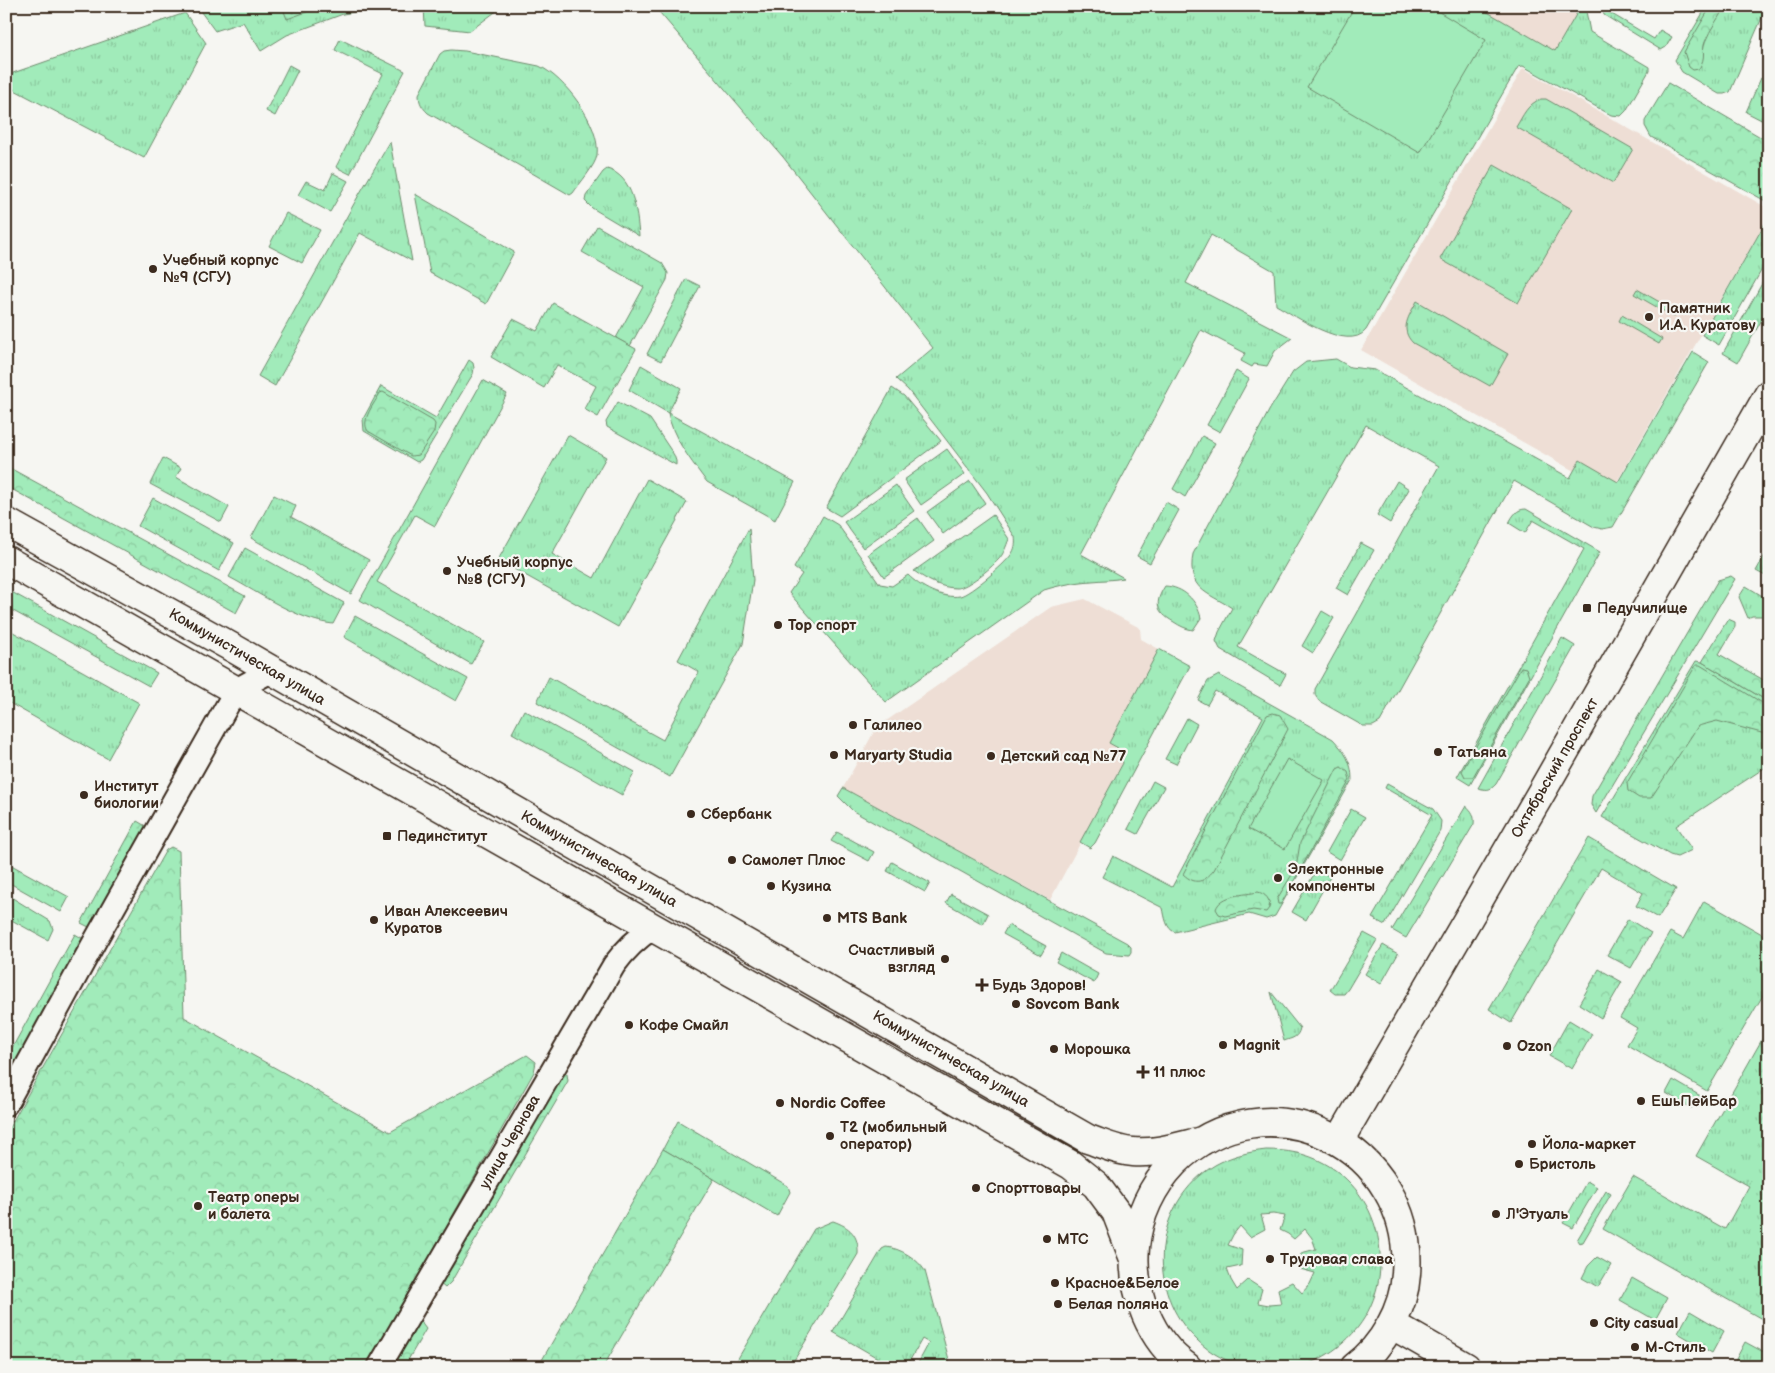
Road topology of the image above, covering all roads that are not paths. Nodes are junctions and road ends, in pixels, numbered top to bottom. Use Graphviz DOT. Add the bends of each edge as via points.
graph roads {
  1 [pos="1769,394"];
  2 [pos="6,522"];
  3 [pos="6,560"];
  4 [pos="271,671"];
  5 [pos="236,690"];
  6 [pos="653,928"];
  7 [pos="6,1104"];
  8 [pos="1202,1141"];
  9 [pos="1339,1141"];
  10 [pos="1134,1258"];
  11 [pos="1391,1324"];
  12 [pos="379,1367"];
  13 [pos="1187,1367"];
  14 [pos="1355,1367"];
  15 [pos="1466,1367"];
  1 -- 9 [label="main road, Октябрьский проспект"];
  2 -- 4 [label="main road, Коммунистическая улица"];
  3 -- 5 [label="main road, Коммунистическая улица"];
  4 -- 5 [label="street"];
  4 -- 8 [label="main road, Коммунистическая улица" via="1088,1139 1134,1152 1163,1150"];
  5 -- 6 [label="main road, Коммунистическая улица"];
  5 -- 7 [label="street"];
  6 -- 10 [label="main road, Коммунистическая улица" via="1071,1164 1096,1185 1116,1212"];
  6 -- 12 [label="street, улица Чернова" via="627,948 605,979"];
  8 -- 9 [label="main road" via="1247,1125 1271,1123 1318,1131"];
  8 -- 10 [label="main road" via="1183,1155 1152,1191 1142,1213"];
  9 -- 11 [label="main road" via="1375,1171 1388,1190 1403,1226 1408,1257 1406,1280"];
  10 -- 13 [label="main road" via="1136,1283 1152,1328"];
  11 -- 14 [label="main road" via="1378,1345"];
  11 -- 15 [label="main road"];
}
